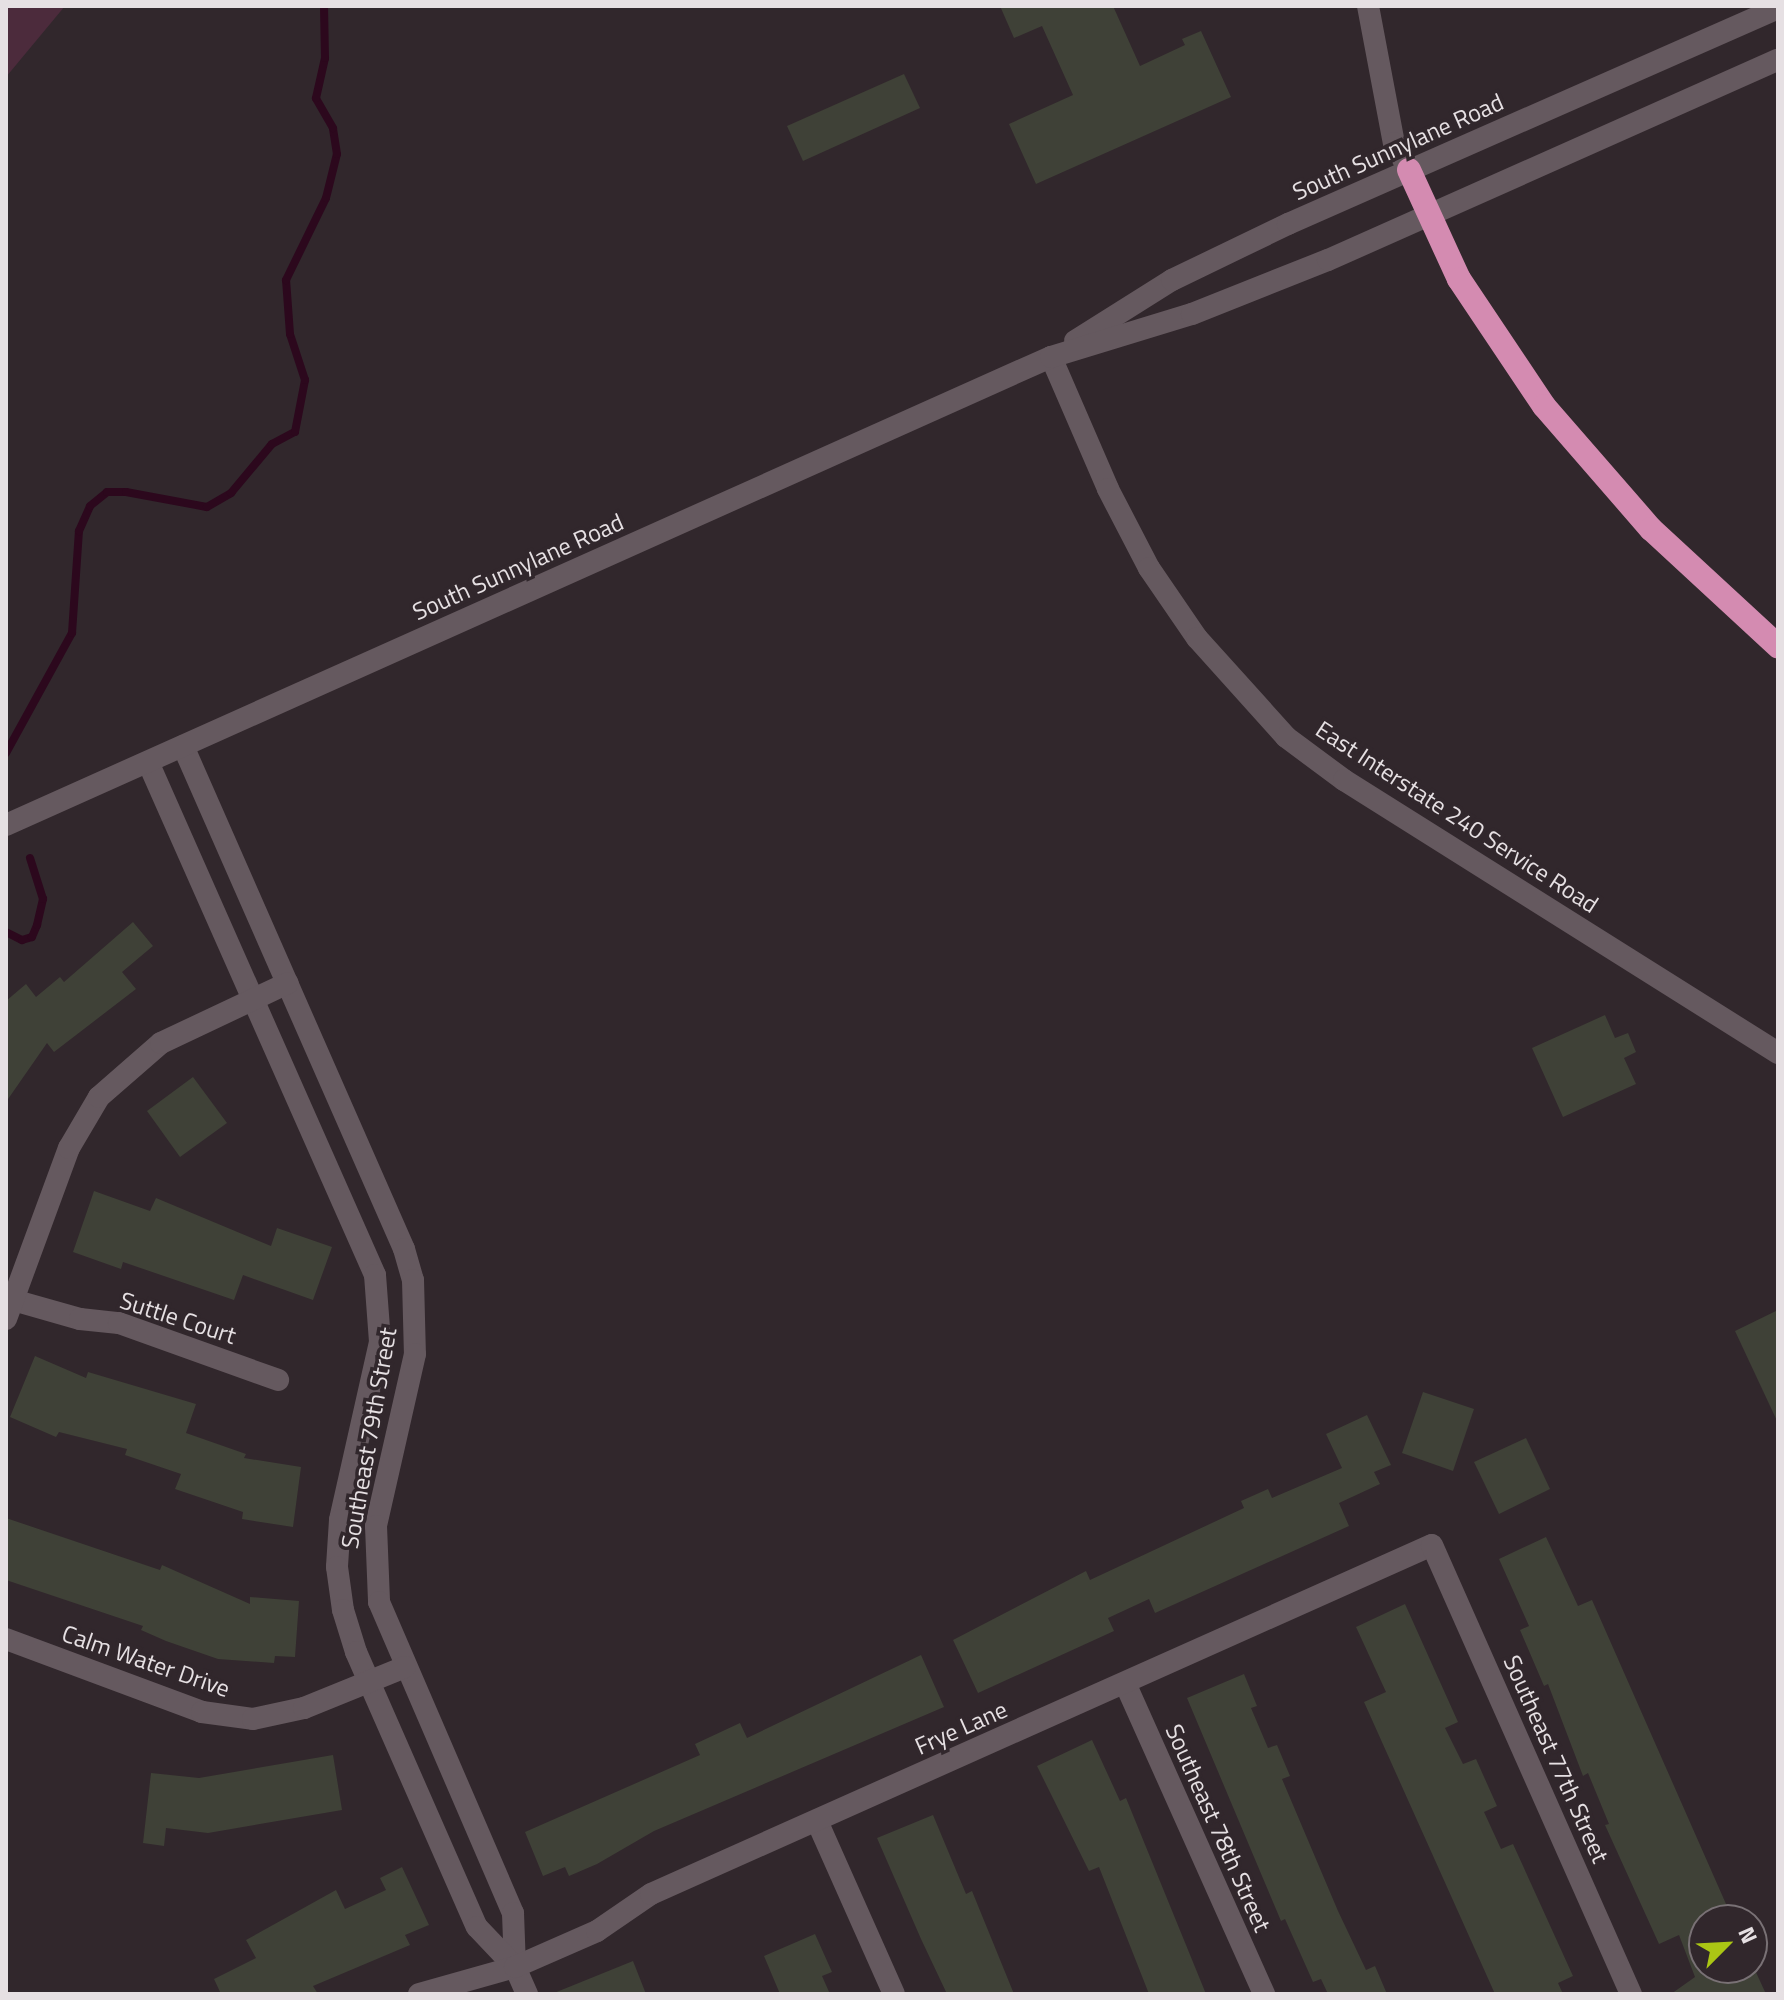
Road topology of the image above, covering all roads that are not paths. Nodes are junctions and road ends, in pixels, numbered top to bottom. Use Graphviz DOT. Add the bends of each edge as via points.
graph roads {
  1 [pos="1368,6"];
  2 [pos="1778,8"];
  3 [pos="1778,60"];
  4 [pos="1409,170"];
  5 [pos="1428,215"];
  6 [pos="1051,357"];
  7 [pos="1778,646"];
  8 [pos="183,746"];
  9 [pos="148,762"];
  10 [pos="6,825"];
  11 [pos="288,983"];
  12 [pos="255,998"];
  13 [pos="1778,1053"];
  14 [pos="10,1309"];
  15 [pos="278,1380"];
  16 [pos="1432,1545"];
  17 [pos="6,1639"];
  18 [pos="405,1667"];
  19 [pos="370,1682"];
  20 [pos="1125,1683"];
  21 [pos="817,1821"];
  22 [pos="515,1967"];
  23 [pos="419,1994"];
  24 [pos="477,1994"];
  25 [pos="527,1994"];
  26 [pos="894,1994"];
  27 [pos="1264,1994"];
  28 [pos="1631,1994"];
  1 -- 4 [label="street" via="1394,143"];
  2 -- 4 [label="street, South Sunnylane Road"];
  3 -- 5 [label="street, South Sunnylane Road"];
  4 -- 5 [label="highway"];
  4 -- 6 [label="street, South Sunnylane Road" via="1172,280"];
  5 -- 6 [label="street, South Sunnylane Road" via="1192,314"];
  5 -- 7 [label="highway" via="1499,344 1580,451 1651,529"];
  6 -- 8 [label="street, South Sunnylane Road"];
  6 -- 13 [label="street, East Interstate 240 Service Road" via="1149,568 1197,638 1286,737 1344,780"];
  8 -- 9 [label="street, South Sunnylane Road"];
  8 -- 11 [label="street, Southeast 79th Street"];
  9 -- 10 [label="street, South Sunnylane Road"];
  9 -- 12 [label="street, Southeast 79th Street"];
  11 -- 12 [label="street"];
  11 -- 18 [label="street, Southeast 79th Street" via="396,1227 413,1280 415,1354 376,1526 374,1566 379,1602"];
  12 -- 14 [label="street" via="161,1043 99,1097 69,1148"];
  12 -- 19 [label="street, Southeast 79th Street" via="365,1246 379,1297 380,1342 340,1520 337,1567 343,1610"];
  14 -- 15 [label="street, Suttle Court" via="119,1323"];
  16 -- 20 [label="street, Frye Lane"];
  16 -- 28 [label="street, Southeast 77th Street"];
  17 -- 19 [label="street, Calm Water Drive" via="202,1712 230,1717 275,1718"];
  18 -- 19 [label="street, Calm Water Drive"];
  18 -- 22 [label="street, Southeast 79th Street" via="513,1913"];
  19 -- 22 [label="street, Southeast 79th Street" via="477,1927"];
  20 -- 21 [label="street, Frye Lane"];
  20 -- 27 [label="street, Southeast 78th Street"];
  21 -- 22 [label="street, Frye Lane" via="651,1894 597,1931"];
  21 -- 26 [label="street"];
  22 -- 23 [label="street, Frye Lane"];
  22 -- 24 [label="street, Frye Lane"];
  22 -- 25 [label="street, Southeast 79th Street"];
}
